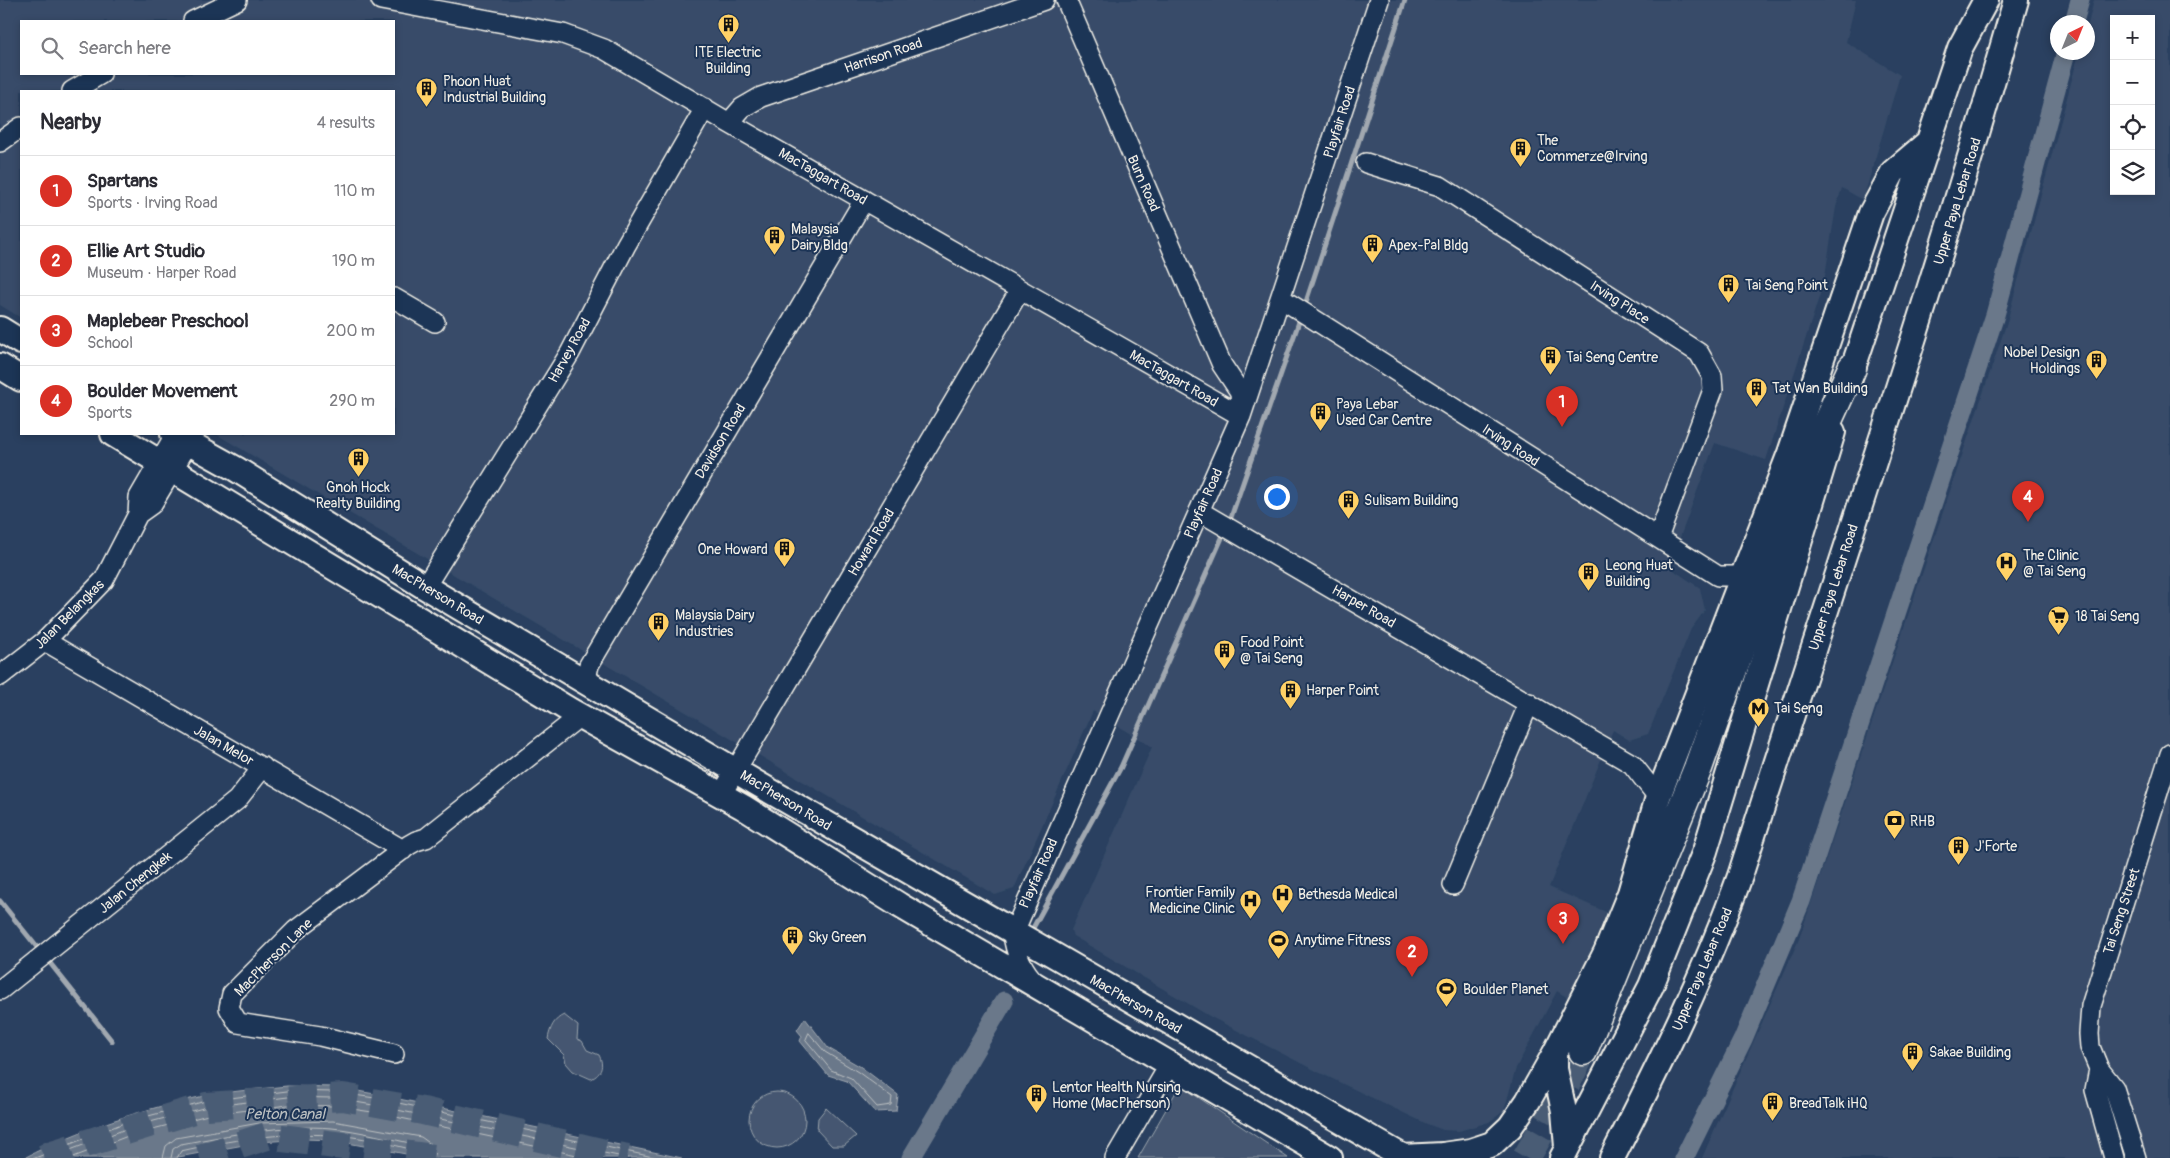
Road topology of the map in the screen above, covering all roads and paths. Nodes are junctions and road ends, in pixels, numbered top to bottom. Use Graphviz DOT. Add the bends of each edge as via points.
graph roads {
  1 [pos="237,0"];
  2 [pos="381,0"];
  3 [pos="1044,0"];
  4 [pos="1066,0"];
  5 [pos="1379,0"];
  6 [pos="1966,0"];
  7 [pos="1986,0"];
  8 [pos="2016,0"];
  9 [pos="202,12"];
  10 [pos="1960,48"];
  11 [pos="99,75"];
  12 [pos="74,90"];
  13 [pos="705,108"];
  14 [pos="730,123"];
  15 [pos="20,128"];
  16 [pos="0,142"];
  17 [pos="1927,143"];
  18 [pos="1366,163"];
  19 [pos="864,200"];
  20 [pos="1020,290"];
  21 [pos="395,299"];
  22 [pos="1288,303"];
  23 [pos="435,322"];
  24 [pos="0,329"];
  25 [pos="20,341"];
  26 [pos="1222,365"];
  27 [pos="0,366"];
  28 [pos="1852,368"];
  29 [pos="20,378"];
  30 [pos="1217,403"];
  31 [pos="1242,416"];
  32 [pos="115,435"];
  33 [pos="179,437"];
  34 [pos="166,465"];
  35 [pos="1199,511"];
  36 [pos="1658,538"];
  37 [pos="1744,572"];
  38 [pos="425,587"];
  39 [pos="45,640"];
  40 [pos="0,676"];
  41 [pos="592,685"];
  42 [pos="1529,703"];
  43 [pos="575,713"];
  44 [pos="2170,754"];
  45 [pos="263,767"];
  46 [pos="736,771"];
  47 [pos="2167,774"];
  48 [pos="721,795"];
  49 [pos="1658,797"];
  50 [pos="410,845"];
  51 [pos="1453,885"];
  52 [pos="1013,934"];
  53 [pos="1041,988"];
  54 [pos="0,990"];
  55 [pos="1583,1051"];
  56 [pos="1555,1053"];
  57 [pos="394,1054"];
  58 [pos="1170,1064"];
  59 [pos="2099,1069"];
  60 [pos="1631,1121"];
  61 [pos="1564,1153"];
  62 [pos="1404,1157"];
  63 [pos="1115,1158"];
  64 [pos="1330,1158"];
  65 [pos="1612,1158"];
  66 [pos="1633,1158"];
  67 [pos="2114,1158"];
  68 [pos="2136,1158"];
  1 -- 9 [label="street"];
  2 -- 13 [label="street, MacTaggart Road" via="563,34 604,49"];
  3 -- 14 [label="street, Harrison Road" via="761,97 742,108"];
  4 -- 26 [label="street, Burn Road"];
  5 -- 22 [label="street, Playfair Road"];
  6 -- 10 [label="main road"];
  7 -- 10 [label="main road"];
  8 -- 60 [label="main road, Upper Paya Lebar Road" via="1898,390 1740,876 1721,931 1688,1006"];
  10 -- 17 [label="main road"];
  11 -- 12 [label="street"];
  13 -- 14 [label="street, MacTaggart Road"];
  13 -- 38 [label="street, Harvey Road" via="626,244 570,353"];
  14 -- 19 [label="street, MacTaggart Road"];
  15 -- 16 [label="street"];
  17 -- 28 [label="main road"];
  17 -- 37 [label="main road" via="1894,172 1871,213 1790,453"];
  18 -- 36 [label="street, Irving Place" via="1440,186 1699,353 1712,376 1713,390"];
  19 -- 20 [label="street, MacTaggart Road"];
  19 -- 41 [label="street, Davidson Road" via="589,665 587,674"];
  20 -- 30 [label="street, MacTaggart Road"];
  20 -- 46 [label="street, Howard Road"];
  21 -- 23 [label="street"];
  22 -- 31 [label="street, Playfair Road"];
  22 -- 36 [label="street, Irving Road"];
  24 -- 25 [label="main road"];
  26 -- 30 [label="street, Burn Road" via="1223,390"];
  26 -- 31 [label="street, Burn Road" via="1240,392"];
  27 -- 29 [label="main road"];
  28 -- 55 [label="highway" via="1797,488 1701,760"];
  28 -- 61 [label="main road" via="1705,851 1651,986"];
  30 -- 31 [label="street, MacTaggart Road"];
  31 -- 35 [label="street, Playfair Road"];
  32 -- 34 [label="main road, MacPherson Road"];
  33 -- 34 [label="street, Jalan Belangkas"];
  33 -- 38 [label="main road, MacPherson Road"];
  34 -- 39 [label="street, Jalan Belangkas" via="152,504 138,514 104,580"];
  34 -- 43 [label="main road, MacPherson Road"];
  35 -- 42 [label="street, Harper Road"];
  35 -- 52 [label="street, Playfair Road"];
  36 -- 37 [label="street, Irving Road" via="1718,576 1736,576"];
  37 -- 49 [label="main road"];
  38 -- 41 [label="main road, MacPherson Road"];
  39 -- 40 [label="street, Jalan Belangkas"];
  39 -- 45 [label="street, Jalan Melor"];
  41 -- 46 [label="main road, MacPherson Road"];
  42 -- 49 [label="street, Harper Road" via="1632,764"];
  42 -- 51 [label="street"];
  43 -- 48 [label="main road, MacPherson Road"];
  43 -- 50 [label="street, MacPherson Lane" via="426,838"];
  44 -- 47 [label="street, Tai Seng Street"];
  45 -- 50 [label="street, Jalan Melor"];
  45 -- 54 [label="street, Jalan Chengkek" via="237,800"];
  46 -- 48 [label="street, Howard Road"];
  46 -- 52 [label="main road, MacPherson Road"];
  47 -- 59 [label="street, Tai Seng Street" via="2091,1006 2090,1047"];
  48 -- 53 [label="main road, MacPherson Road"];
  49 -- 56 [label="main road" via="1641,865 1630,893 1606,952"];
  50 -- 57 [label="street, MacPherson Lane" via="296,930 232,994 229,1008 238,1023 320,1036"];
  52 -- 53 [label="street" via="1029,978"];
  52 -- 62 [label="main road, MacPherson Road"];
  53 -- 58 [label="main road, MacPherson Road"];
  56 -- 61 [label="main road" via="1564,1111"];
  56 -- 62 [label="main road" via="1510,1127 1492,1144 1453,1153"];
  58 -- 63 [label="street"];
  58 -- 64 [label="main road, MacPherson Road"];
  59 -- 67 [label="street, Tai Seng Street" via="2095,1090"];
  59 -- 68 [label="street, Tai Seng Street" via="2114,1088"];
  60 -- 65 [label="main road, Upper Paya Lebar Road"];
  60 -- 66 [label="main road"];
}
